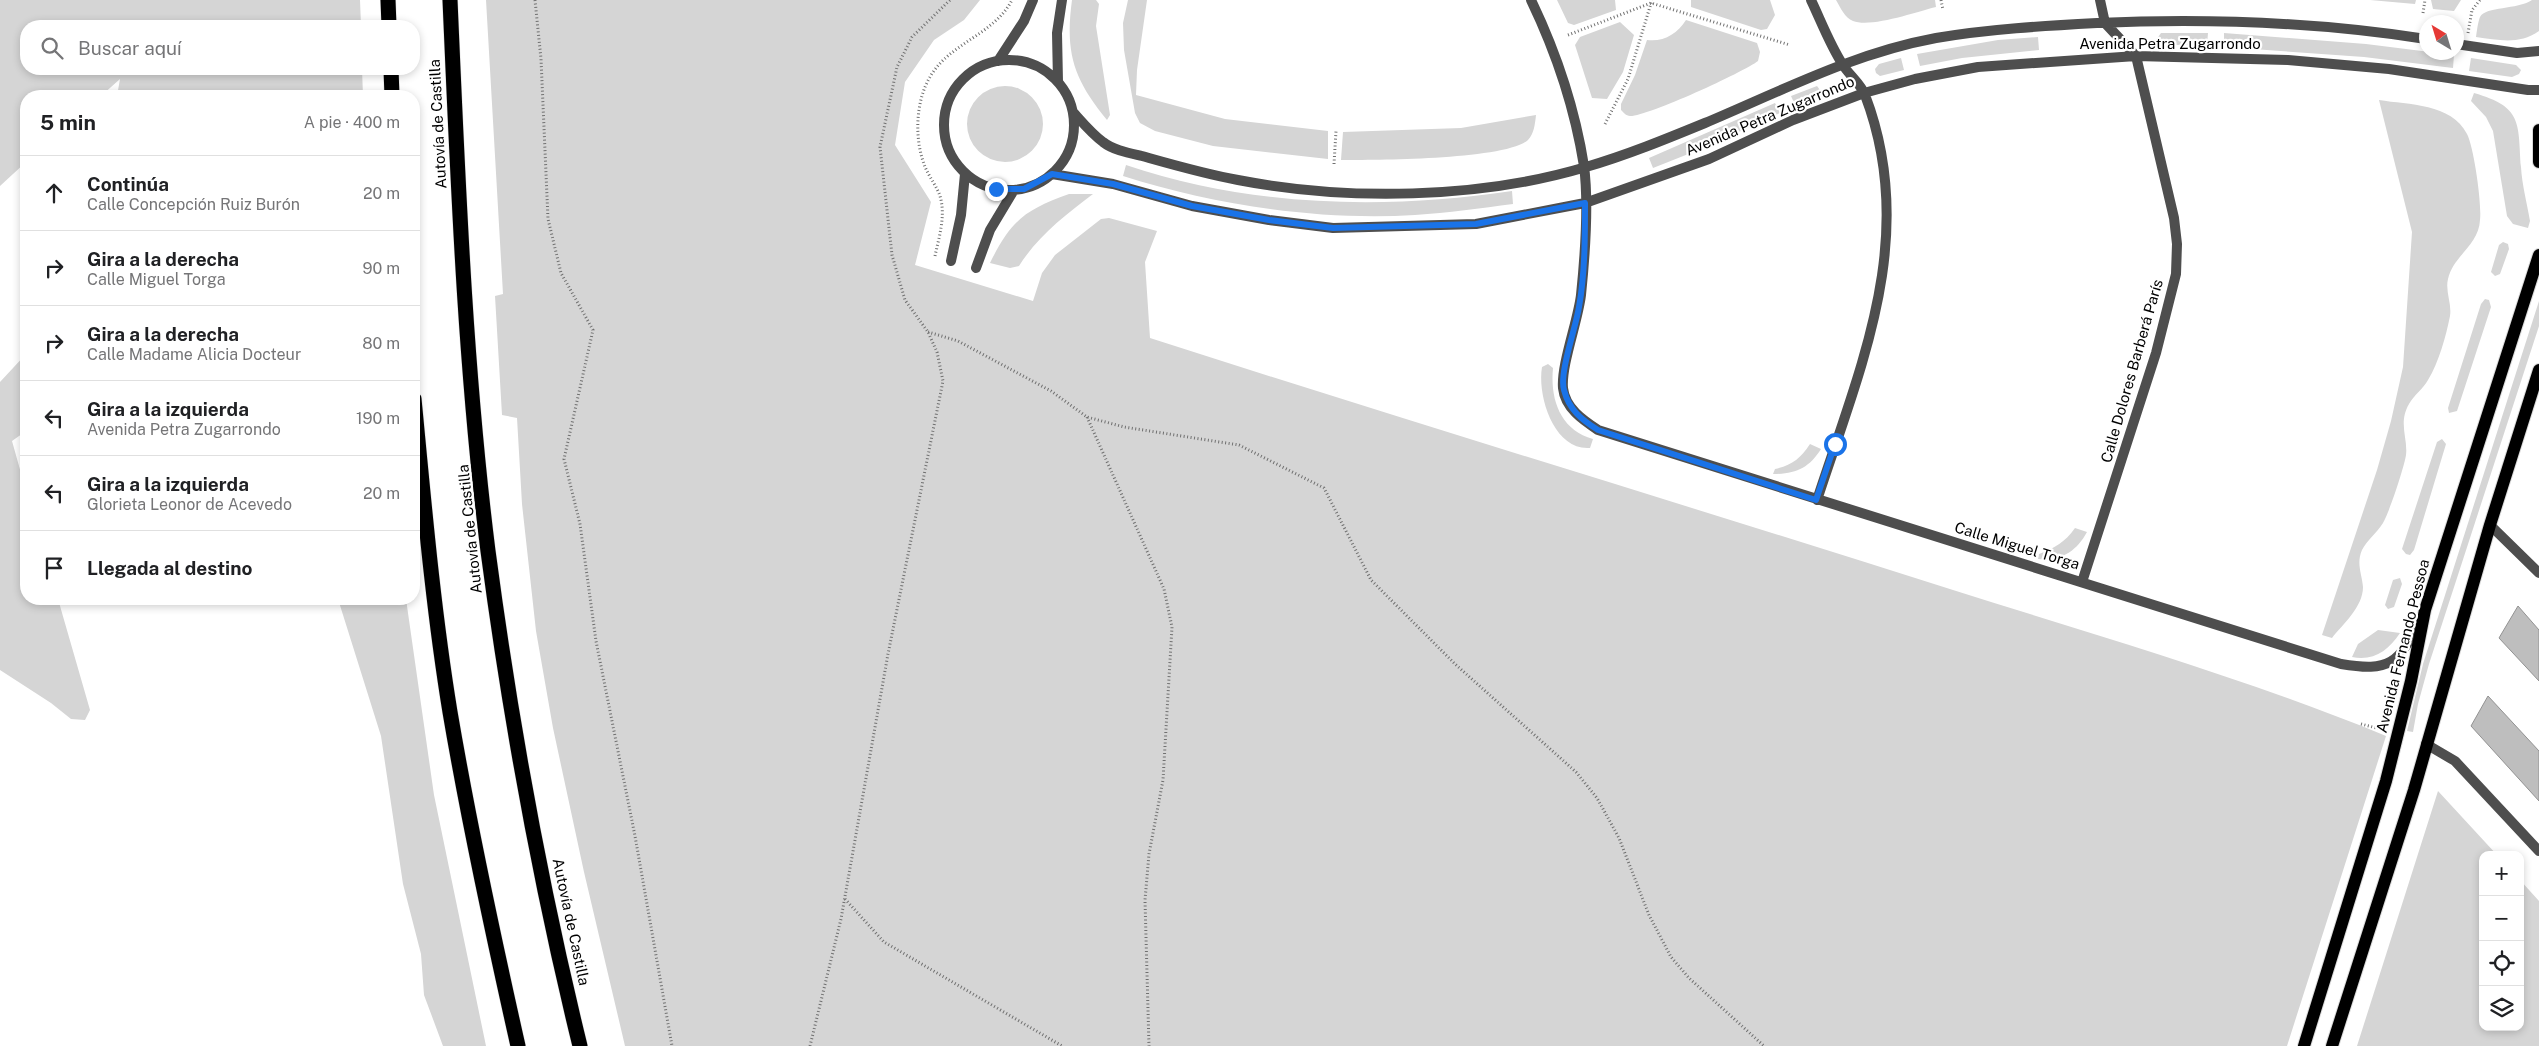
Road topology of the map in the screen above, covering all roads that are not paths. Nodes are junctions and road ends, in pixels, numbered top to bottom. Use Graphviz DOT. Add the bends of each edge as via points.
graph roads {
  1 [pos="388,0"];
  2 [pos="450,0"];
  3 [pos="1033,0"];
  4 [pos="1062,0"];
  5 [pos="1531,0"];
  6 [pos="1810,0"];
  7 [pos="2100,0"];
  8 [pos="389,20"];
  9 [pos="2105,23"];
  10 [pos="2419,38"];
  11 [pos="2464,45"];
  12 [pos="2539,51"];
  13 [pos="2136,56"];
  14 [pos="998,61"];
  15 [pos="1842,64"];
  16 [pos="391,75"];
  17 [pos="1058,82"];
  18 [pos="392,90"];
  19 [pos="2539,90"];
  20 [pos="1864,92"];
  21 [pos="1073,112"];
  22 [pos="2539,130"];
  23 [pos="2539,162"];
  24 [pos="1584,168"];
  25 [pos="965,174"];
  26 [pos="1052,174"];
  27 [pos="1014,190"];
  28 [pos="1585,203"];
  29 [pos="2539,255"];
  30 [pos="951,261"];
  31 [pos="976,268"];
  32 [pos="2539,370"];
  33 [pos="420,462"];
  34 [pos="1816,500"];
  35 [pos="2490,525"];
  36 [pos="2539,573"];
  37 [pos="2082,582"];
  38 [pos="2425,610"];
  39 [pos="2426,744"];
  40 [pos="2539,851"];
  41 [pos="518,1046"];
  42 [pos="580,1046"];
  43 [pos="2304,1046"];
  44 [pos="2332,1046"];
  1 -- 8 [label="highway"];
  2 -- 42 [label="highway, Autovía de Castilla" via="470,353 488,548 521,764"];
  3 -- 14 [label="street" via="1024,21"];
  4 -- 17 [label="street" via="1057,33"];
  5 -- 24 [label="street" via="1545,30 1573,115"];
  6 -- 15 [label="street"];
  7 -- 9 [label="street"];
  9 -- 10 [label="street, Avenida Petra Zugarrondo" via="2264,21"];
  9 -- 13 [label="street"];
  9 -- 15 [label="street, Avenida Petra Zugarrondo" via="2018,27 1935,38"];
  11 -- 12 [label="street" via="2517,53"];
  13 -- 19 [label="street, Avenida Petra Zugarrondo" via="2288,60 2389,69"];
  13 -- 20 [label="street, Avenida Petra Zugarrondo" via="1978,67"];
  13 -- 37 [label="street, Calle Dolores Barberá París" via="2174,218 2176,274 2156,353"];
  14 -- 17 [label="street" via="1020,60 1041,68"];
  14 -- 25 [label="street" via="975,69 957,85 946,107 944,131 950,154"];
  15 -- 20 [label="street"];
  15 -- 24 [label="street, Avenida Petra Zugarrondo" via="1706,122"];
  16 -- 18 [label="highway"];
  17 -- 21 [label="street"];
  20 -- 28 [label="street, Avenida Petra Zugarrondo" via="1709,159"];
  20 -- 34 [label="street" via="1880,143 1888,206 1886,252 1880,296"];
  21 -- 24 [label="street, Avenida Petra Zugarrondo" via="1104,144 1201,173 1260,184 1333,191 1412,192 1472,189"];
  21 -- 26 [label="street" via="1071,146"];
  22 -- 23 [label="main road"];
  24 -- 28 [label="street"];
  25 -- 27 [label="street" via="996,189"];
  25 -- 30 [label="street" via="962,214"];
  26 -- 27 [label="street" via="1034,185"];
  26 -- 28 [label="street, Avenida Petra Zugarrondo" via="1113,184 1211,210 1333,228 1476,224"];
  27 -- 31 [label="street" via="990,230"];
  28 -- 34 [label="street, Calle Miguel Torga" via="1579,307 1563,388 1578,417 1598,430"];
  29 -- 38 [label="main road, Avenida Fernando Pessoa"];
  32 -- 35 [label="main road"];
  33 -- 41 [label="highway" via="450,710 485,898"];
  34 -- 37 [label="street, Calle Miguel Torga"];
  35 -- 36 [label="street"];
  35 -- 39 [label="main road"];
  37 -- 38 [label="street, Calle Miguel Torga" via="2341,664 2368,668 2387,665 2405,650"];
  38 -- 43 [label="main road, Avenida Fernando Pessoa" via="2386,781"];
  39 -- 40 [label="street" via="2455,761"];
  39 -- 44 [label="main road"];
}
